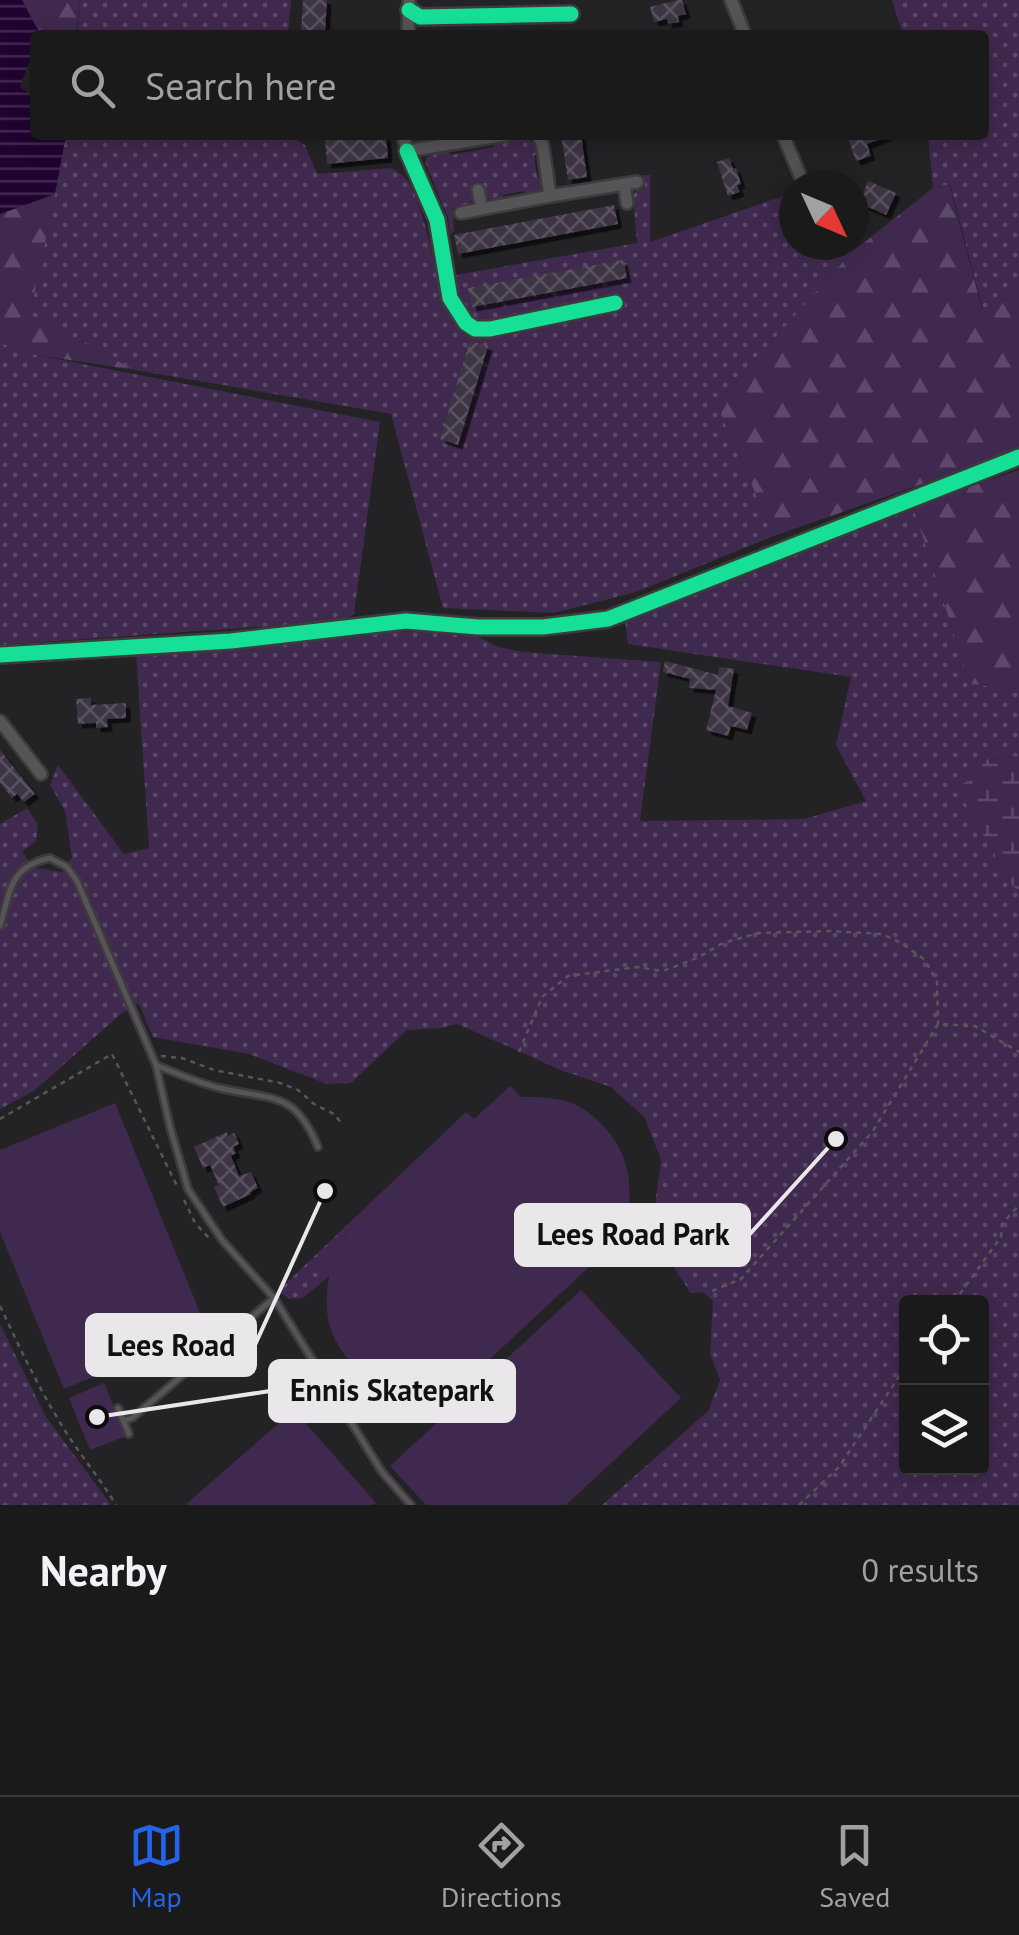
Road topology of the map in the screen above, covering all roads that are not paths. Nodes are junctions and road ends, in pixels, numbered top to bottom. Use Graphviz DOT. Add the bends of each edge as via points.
graph roads {
  1 [pos="731,0"];
  2 [pos="409,5"];
  3 [pos="541,7"];
  4 [pos="571,14"];
  5 [pos="408,30"];
  6 [pos="742,30"];
  7 [pos="442,140"];
  8 [pos="541,140"];
  9 [pos="784,140"];
  10 [pos="405,143"];
  11 [pos="797,170"];
  12 [pos="478,190"];
  13 [pos="550,196"];
  14 [pos="627,203"];
  15 [pos="482,209"];
  16 [pos="460,213"];
  17 [pos="616,302"];
  18 [pos="1019,457"];
  19 [pos="0,655"];
  20 [pos="0,721"];
  21 [pos="42,774"];
  22 [pos="0,926"];
  23 [pos="154,1062"];
  24 [pos="318,1147"];
  25 [pos="274,1298"];
  26 [pos="118,1408"];
  27 [pos="123,1420"];
  28 [pos="128,1434"];
  29 [pos="411,1505"];
  1 -- 6 [label="street"];
  2 -- 3 [label="street" via="420,17"];
  2 -- 5 [label="street"];
  3 -- 4 [label="street"];
  7 -- 10 [label="street"];
  8 -- 13 [label="street"];
  9 -- 11 [label="street"];
  10 -- 17 [label="street" via="437,220 450,298 466,323 490,330"];
  12 -- 15 [label="street"];
  13 -- 14 [label="street" via="631,183"];
  13 -- 15 [label="street"];
  15 -- 16 [label="street"];
  18 -- 19 [label="street" via="608,618 543,627 406,622"];
  20 -- 21 [label="street"];
  22 -- 23 [label="lane" via="16,875 50,858 67,867"];
  23 -- 24 [label="lane" via="196,1082 288,1104 307,1120"];
  23 -- 25 [label="lane" via="188,1189"];
  25 -- 27 [label="lane"];
  25 -- 29 [label="lane" via="382,1472"];
  26 -- 27 [label="lane"];
  27 -- 28 [label="lane"];
}
